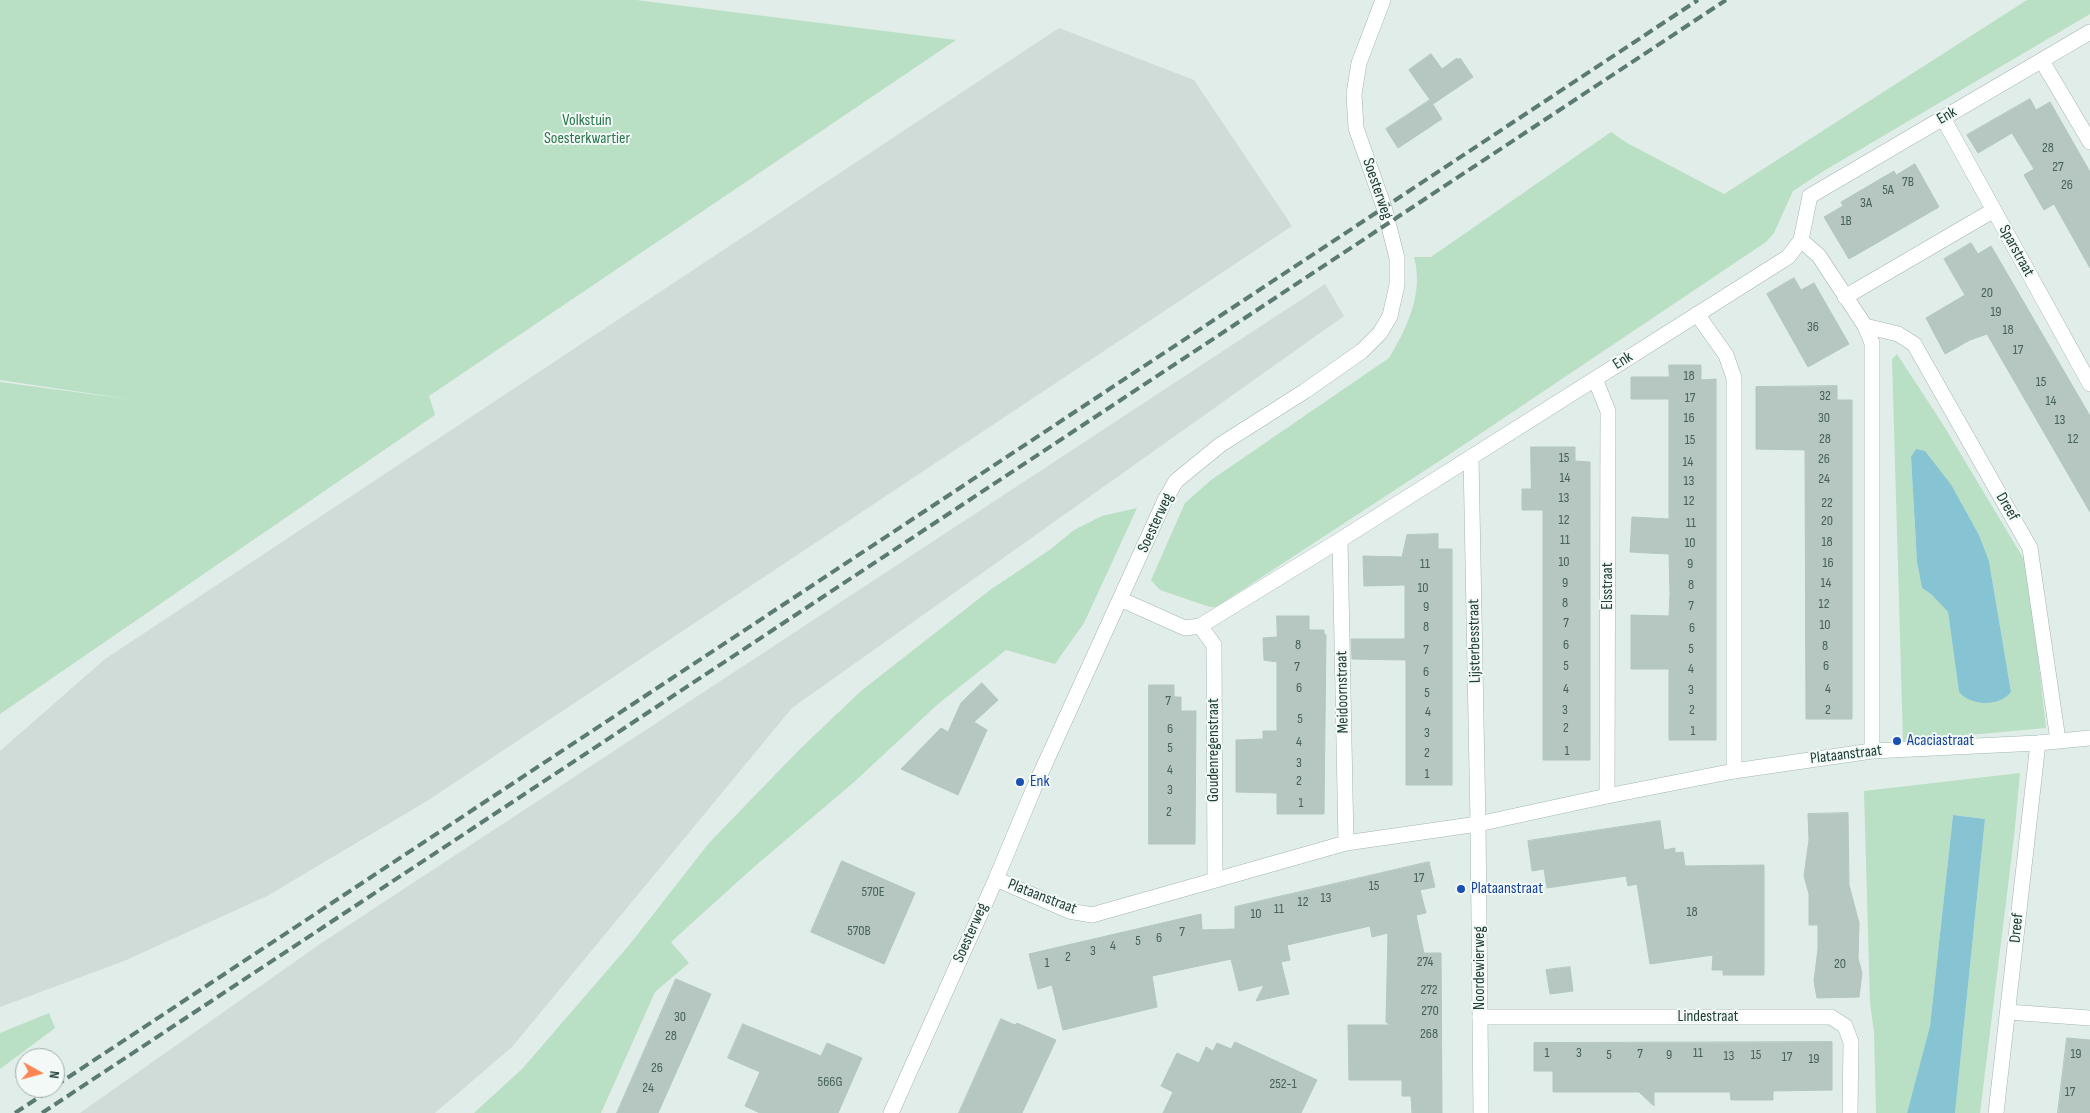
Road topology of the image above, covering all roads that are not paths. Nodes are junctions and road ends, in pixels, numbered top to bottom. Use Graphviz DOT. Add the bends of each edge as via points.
graph roads {
  1 [pos="1383,0"];
  2 [pos="2090,32"];
  3 [pos="2042,61"];
  4 [pos="1943,118"];
  5 [pos="2090,142"];
  6 [pos="1994,210"];
  7 [pos="1801,240"];
  8 [pos="1845,297"];
  9 [pos="1697,314"];
  10 [pos="1865,326"];
  11 [pos="1595,379"];
  12 [pos="2090,384"];
  13 [pos="1471,457"];
  14 [pos="1340,540"];
  15 [pos="1120,599"];
  16 [pos="1200,626"];
  17 [pos="2090,738"];
  18 [pos="2058,740"];
  19 [pos="2038,743"];
  20 [pos="1872,751"];
  21 [pos="1734,771"];
  22 [pos="1607,796"];
  23 [pos="1478,824"];
  24 [pos="1346,843"];
  25 [pos="996,879"];
  26 [pos="1215,879"];
  27 [pos="2008,1012"];
  28 [pos="1480,1017"];
  29 [pos="2090,1018"];
  30 [pos="891,1113"];
  31 [pos="1481,1113"];
  32 [pos="1850,1113"];
  33 [pos="1996,1113"];
  1 -- 15 [label="street, Soesterweg" via="1359,63 1354,94 1356,128 1384,207 1397,258 1397,285 1390,316 1380,333 1362,351 1220,445 1176,480"];
  2 -- 3 [label="street, Enk"];
  3 -- 4 [label="street, Enk"];
  3 -- 5 [label="street"];
  4 -- 6 [label="street, Sparstraat"];
  4 -- 7 [label="street, Enk" via="1810,196"];
  6 -- 8 [label="street"];
  6 -- 12 [label="street, Sparstraat"];
  7 -- 8 [label="street" via="1819,256"];
  7 -- 9 [label="street, Enk" via="1788,257"];
  8 -- 10 [label="street"];
  9 -- 11 [label="street, Enk"];
  9 -- 21 [label="street" via="1726,355 1734,378"];
  10 -- 18 [label="street, Dreef" via="1898,334 1914,344 2030,548"];
  10 -- 20 [label="street" via="1872,343"];
  11 -- 13 [label="street, Enk"];
  11 -- 22 [label="street, Elsstraat" via="1608,411"];
  13 -- 14 [label="street, Enk"];
  13 -- 23 [label="street, Lijsterbesstraat"];
  14 -- 16 [label="street, Enk"];
  14 -- 24 [label="street, Meidoornstraat"];
  15 -- 16 [label="street" via="1185,628"];
  15 -- 25 [label="street, Soesterweg"];
  16 -- 26 [label="street, Goudenregenstraat" via="1214,645"];
  17 -- 18 [label="street, Plataanstraat"];
  18 -- 19 [label="street, Plataanstraat"];
  19 -- 20 [label="street, Plataanstraat"];
  19 -- 27 [label="street, Dreef"];
  20 -- 21 [label="street, Plataanstraat"];
  21 -- 22 [label="street, Plataanstraat"];
  22 -- 23 [label="street, Plataanstraat"];
  23 -- 24 [label="street, Plataanstraat"];
  23 -- 28 [label="street, Noordewierweg"];
  24 -- 26 [label="street, Plataanstraat"];
  25 -- 26 [label="street, Plataanstraat" via="1069,911 1092,915"];
  25 -- 30 [label="street, Soesterweg"];
  27 -- 29 [label="street"];
  27 -- 33 [label="street, Dreef"];
  28 -- 31 [label="street, Noordewierweg"];
  28 -- 32 [label="street, Lindestraat" via="1831,1017 1845,1026 1851,1042"];
}
